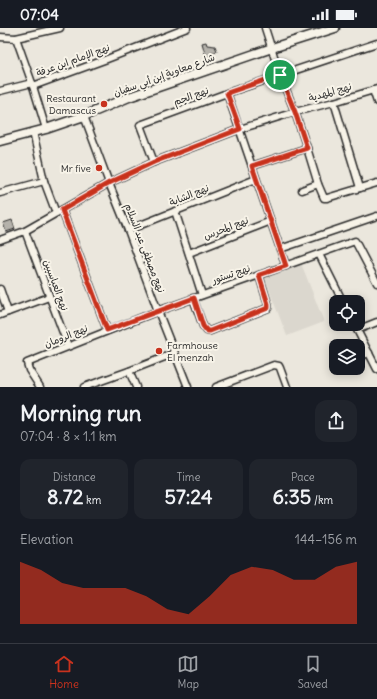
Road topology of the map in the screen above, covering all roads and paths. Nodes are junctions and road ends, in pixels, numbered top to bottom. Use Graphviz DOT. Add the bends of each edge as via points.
graph roads {
  1 [pos="60,28"];
  2 [pos="187,28"];
  3 [pos="265,28"];
  4 [pos="335,28"];
  5 [pos="0,37"];
  6 [pos="16,38"];
  7 [pos="377,42"];
  8 [pos="272,48"];
  9 [pos="280,75"];
  10 [pos="32,84"];
  11 [pos="375,89"];
  12 [pos="0,91"];
  13 [pos="227,93"];
  14 [pos="334,102"];
  15 [pos="377,102"];
  16 [pos="295,112"];
  17 [pos="84,116"];
  18 [pos="46,129"];
  19 [pos="240,129"];
  20 [pos="33,132"];
  21 [pos="0,141"];
  22 [pos="307,148"];
  23 [pos="154,162"];
  24 [pos="252,166"];
  25 [pos="256,179"];
  26 [pos="44,180"];
  27 [pos="109,183"];
  28 [pos="318,184"];
  29 [pos="376,185"];
  30 [pos="360,188"];
  31 [pos="302,190"];
  32 [pos="0,193"];
  33 [pos="59,211"];
  34 [pos="175,211"];
  35 [pos="377,216"];
  36 [pos="271,221"];
  37 [pos="128,230"];
  38 [pos="25,231"];
  39 [pos="0,240"];
  40 [pos="280,249"];
  41 [pos="189,253"];
  42 [pos="319,254"];
  43 [pos="286,266"];
  44 [pos="259,275"];
  45 [pos="377,283"];
  46 [pos="0,289"];
  47 [pos="202,295"];
  48 [pos="340,295"];
  49 [pos="49,297"];
  50 [pos="194,298"];
  51 [pos="158,311"];
  52 [pos="8,312"];
  53 [pos="0,315"];
  54 [pos="377,322"];
  55 [pos="365,325"];
  56 [pos="107,330"];
  57 [pos="358,331"];
  58 [pos="68,346"];
  59 [pos="174,353"];
  60 [pos="368,353"];
  61 [pos="365,354"];
  62 [pos="377,369"];
  63 [pos="129,371"];
  64 [pos="40,387"];
  65 [pos="84,387"];
  66 [pos="136,387"];
  67 [pos="188,387"];
  68 [pos="216,387"];
  69 [pos="286,387"];
  1 -- 6 [label="street"];
  2 -- 10 [label="street, نهج الإمام ابن عرفة"];
  3 -- 8 [label="street"];
  4 -- 8 [label="main road, شارع معاوية إبن أبي سفيان"];
  5 -- 6 [label="street"];
  6 -- 10 [label="street"];
  7 -- 9 [label="street, نهج الجم"];
  8 -- 9 [label="street"];
  8 -- 17 [label="main road, شارع معاوية إبن أبي سفيان" via="129,97"];
  9 -- 13 [label="street, نهج الجم"];
  9 -- 16 [label="street"];
  10 -- 12 [label="street, نهج الإمام ابن عرفة"];
  10 -- 18 [label="street"];
  11 -- 14 [label="street, نهج المهدية"];
  11 -- 15 [label="street"];
  13 -- 19 [label="street"];
  13 -- 23 [label="street, نهج الجم" via="140,125"];
  14 -- 16 [label="street, نهج المهدية"];
  14 -- 30 [label="street"];
  16 -- 19 [label="street, نهج المهدية"];
  16 -- 22 [label="street"];
  17 -- 18 [label="main road, شارع معاوية إبن أبي سفيان"];
  17 -- 27 [label="street, نهج مصطفى عبد السلام"];
  18 -- 20 [label="main road, شارع معاوية إبن أبي سفيان"];
  19 -- 23 [label="street, نهج المهدية"];
  19 -- 24 [label="street"];
  20 -- 21 [label="main road, شارع معاوية إبن أبي سفيان"];
  20 -- 26 [label="street"];
  22 -- 24 [label="street"];
  22 -- 28 [label="street"];
  23 -- 27 [label="street, نهج المهدية"];
  24 -- 25 [label="street"];
  25 -- 34 [label="street, نهج الشابة"];
  25 -- 36 [label="street"];
  26 -- 32 [label="street"];
  26 -- 33 [label="street"];
  27 -- 33 [label="street, نهج المهدية"];
  27 -- 37 [label="street, نهج مصطفى عبد السلام"];
  28 -- 30 [label="street" via="324,198"];
  28 -- 31 [label="street"];
  29 -- 30 [label="street"];
  33 -- 38 [label="street, نهج المهدية"];
  33 -- 56 [label="street"];
  34 -- 37 [label="street, نهج الشابة"];
  34 -- 41 [label="street"];
  35 -- 40 [label="street"];
  36 -- 40 [label="street"];
  36 -- 41 [label="street, نهج المحرس"];
  37 -- 51 [label="street, نهج مصطفى عبد السلام"];
  38 -- 39 [label="street, نهج المهدية"];
  38 -- 49 [label="street, نهج العباسيين"];
  40 -- 43 [label="street"];
  41 -- 47 [label="street"];
  42 -- 43 [label="street, نهج تستور"];
  42 -- 45 [label="street, نهج تستور" via="355,241"];
  42 -- 48 [label="street"];
  43 -- 44 [label="street, نهج تستور"];
  44 -- 47 [label="street, نهج تستور"];
  44 -- 50 [label="street" via="268,308 210,331 203,326"];
  46 -- 52 [label="street"];
  47 -- 50 [label="street, نهج تستور"];
  49 -- 52 [label="street"];
  49 -- 58 [label="street, نهج العباسيين"];
  50 -- 51 [label="street, نهج تستور"];
  51 -- 56 [label="street, نهج الرومان"];
  51 -- 59 [label="street, نهج مصطفى عبد السلام"];
  52 -- 53 [label="street"];
  54 -- 55 [label="street"];
  56 -- 58 [label="street, نهج الرومان"];
  57 -- 60 [label="street"];
  58 -- 64 [label="street, نهج الرومان" via="27,363"];
  59 -- 63 [label="street"];
  59 -- 67 [label="street, نهج مصطفى عبد السلام"];
  60 -- 61 [label="street"];
  60 -- 62 [label="street"];
  63 -- 65 [label="street"];
  63 -- 66 [label="street"];
  68 -- 69 [label="street" via="274,365 279,366"];
}
